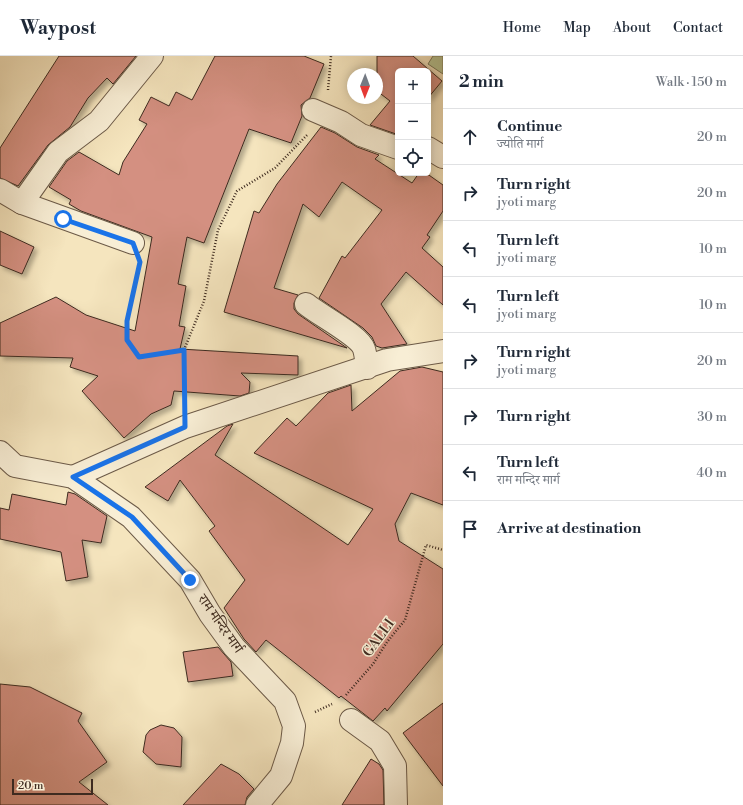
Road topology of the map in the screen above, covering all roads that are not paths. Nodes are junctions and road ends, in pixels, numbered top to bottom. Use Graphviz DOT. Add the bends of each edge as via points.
graph roads {
  1 [pos="152,56"];
  2 [pos="313,110"];
  3 [pos="395,147"];
  4 [pos="431,150"];
  5 [pos="443,156"];
  6 [pos="0,190"];
  7 [pos="22,203"];
  8 [pos="133,243"];
  9 [pos="306,304"];
  10 [pos="443,352"];
  11 [pos="367,368"];
  12 [pos="0,452"];
  13 [pos="73,477"];
  14 [pos="351,720"];
  15 [pos="257,805"];
  16 [pos="396,805"];
  1 -- 7 [label="street" via="99,121 58,152"];
  2 -- 3 [label="street" via="341,122 361,135"];
  4 -- 5 [label="street"];
  6 -- 7 [label="street"];
  7 -- 8 [label="street"];
  9 -- 11 [label="street" via="345,330 364,348"];
  10 -- 11 [label="street" via="387,360"];
  11 -- 13 [label="street" via="185,427"];
  12 -- 13 [label="street, राम मन्दिर मार्ग" via="15,466"];
  13 -- 15 [label="street, राम मन्दिर मार्ग" via="132,517 171,558 190,580 234,647 285,701 294,726 292,743 281,776"];
  14 -- 16 [label="street" via="380,741 395,766"];
}
